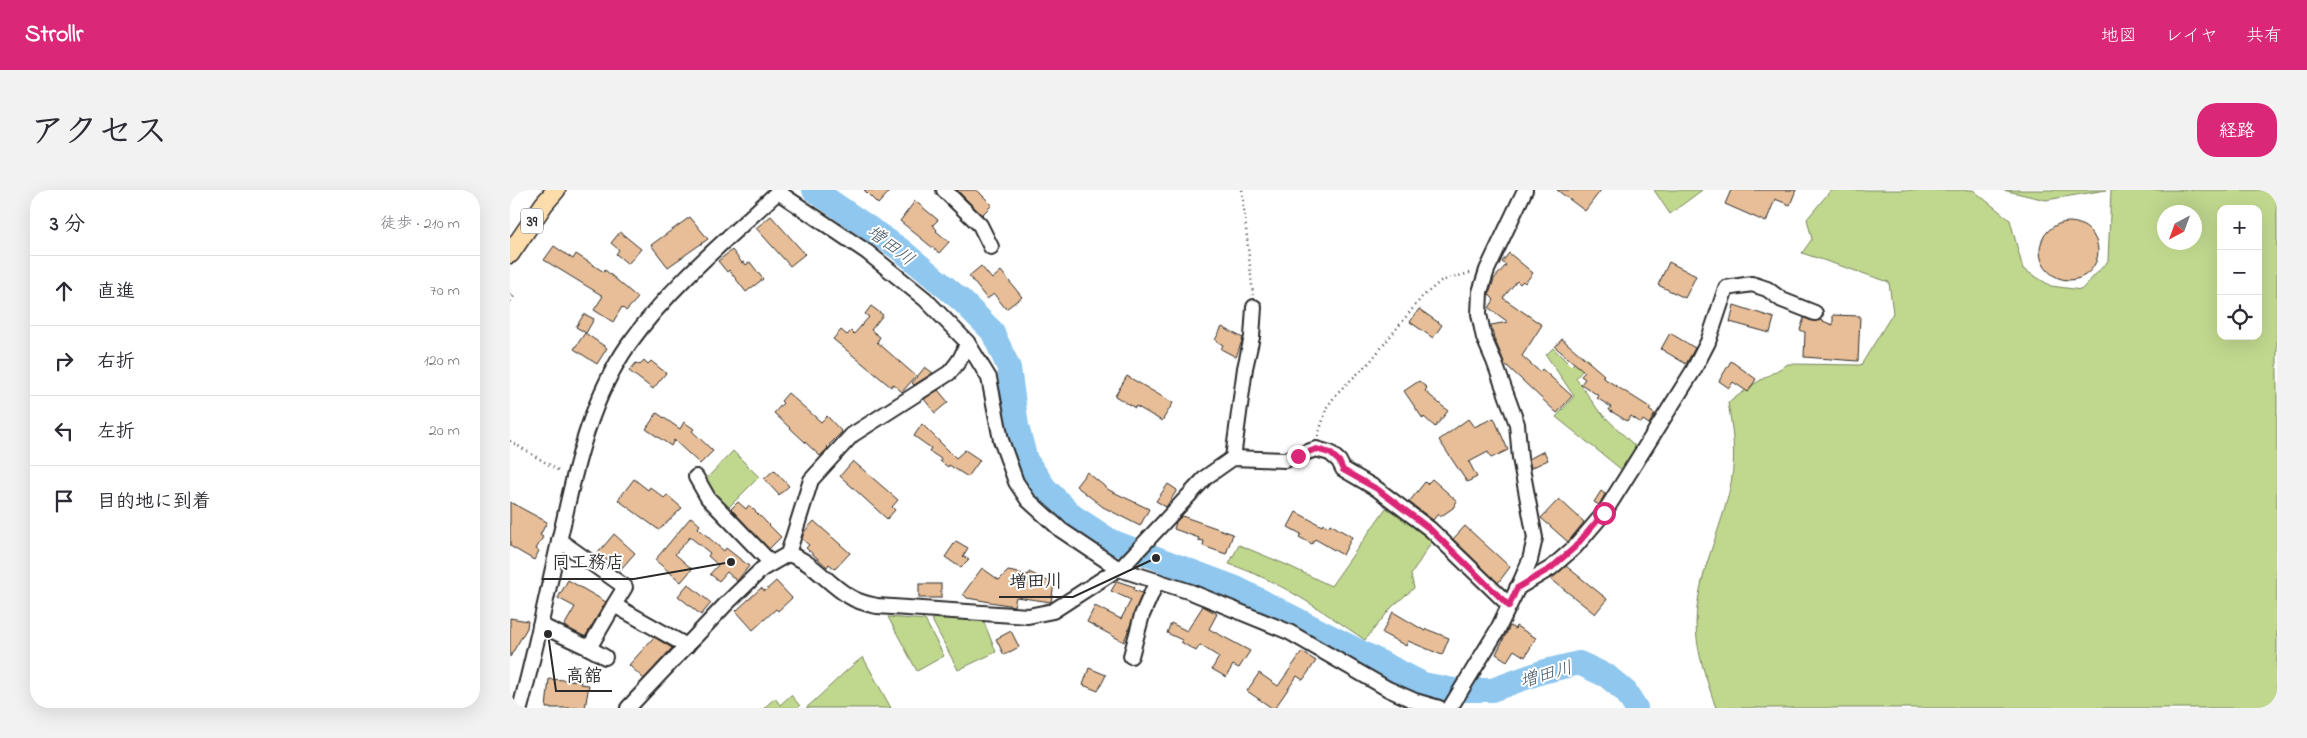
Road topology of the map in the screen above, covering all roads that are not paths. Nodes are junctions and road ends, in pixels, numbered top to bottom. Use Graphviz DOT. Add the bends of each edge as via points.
graph roads {
  1 [pos="556,190"];
  2 [pos="944,190"];
  3 [pos="1524,190"];
  4 [pos="779,191"];
  5 [pos="991,247"];
  6 [pos="510,254"];
  7 [pos="1254,307"];
  8 [pos="1815,313"];
  9 [pos="967,342"];
  10 [pos="1234,458"];
  11 [pos="696,477"];
  12 [pos="559,540"];
  13 [pos="788,554"];
  14 [pos="771,563"];
  15 [pos="1121,567"];
  16 [pos="1157,581"];
  17 [pos="1517,588"];
  18 [pos="614,605"];
  19 [pos="1509,606"];
  20 [pos="540,625"];
  21 [pos="686,646"];
  22 [pos="589,648"];
  23 [pos="1131,656"];
  24 [pos="605,658"];
  25 [pos="1452,706"];
  26 [pos="520,708"];
  27 [pos="628,708"];
  28 [pos="1439,708"];
  1 -- 6 [label="main road, 39"];
  2 -- 5 [label="street" via="980,225"];
  3 -- 17 [label="street" via="1487,270 1480,292 1479,314 1484,338 1517,424 1535,538 1530,560"];
  4 -- 9 [label="street" via="867,252 925,300"];
  4 -- 12 [label="street" via="675,288 615,366 598,402"];
  7 -- 10 [label="street"];
  8 -- 17 [label="street" via="1752,284 1726,288 1708,342 1693,371 1604,513 1557,563"];
  9 -- 13 [label="street" via="959,362 949,372 852,435 811,480"];
  9 -- 15 [label="street" via="989,378 1001,440 1022,492 1051,521"];
  10 -- 15 [label="street" via="1206,477"];
  10 -- 19 [label="street" via="1285,460 1316,449 1330,453 1343,470 1377,489 1430,529"];
  11 -- 14 [label="street" via="708,498"];
  12 -- 18 [label="street" via="625,587"];
  12 -- 20 [label="street"];
  13 -- 14 [label="street"];
  13 -- 15 [label="street" via="806,561 847,595 862,603 1028,616 1053,611"];
  14 -- 21 [label="street"];
  15 -- 16 [label="street"];
  16 -- 23 [label="street" via="1142,615"];
  16 -- 28 [label="street" via="1289,632 1388,689"];
  17 -- 19 [label="street"];
  18 -- 21 [label="street"];
  18 -- 22 [label="street"];
  19 -- 25 [label="street"];
  20 -- 22 [label="street"];
  20 -- 26 [label="street"];
  21 -- 27 [label="street"];
  22 -- 24 [label="street"];
}
